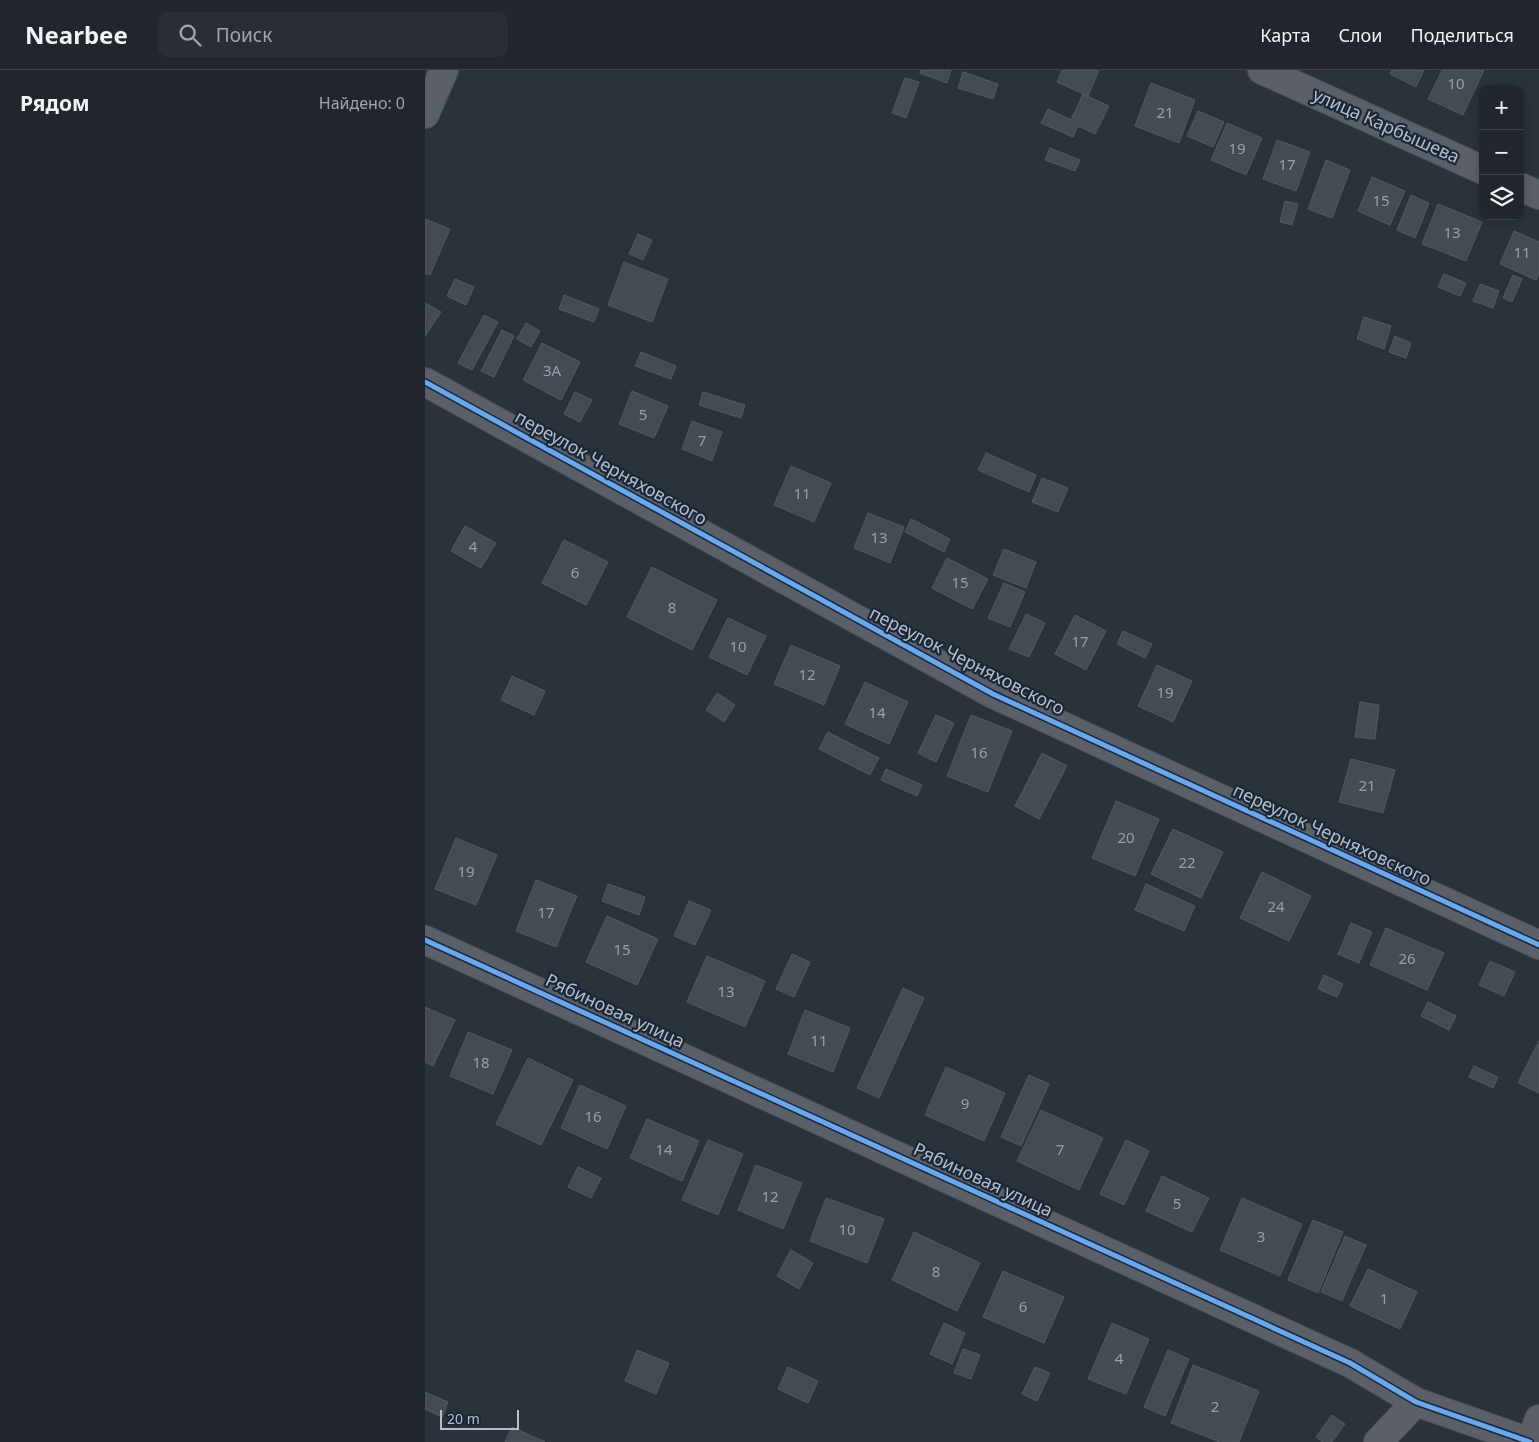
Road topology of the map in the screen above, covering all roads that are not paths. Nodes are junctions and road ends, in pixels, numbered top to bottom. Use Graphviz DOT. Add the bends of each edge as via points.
graph roads {
  1 [pos="444,70"];
  2 [pos="1262,70"];
  3 [pos="425,114"];
  4 [pos="1479,168"];
  5 [pos="1524,189"];
  6 [pos="1539,195"];
  7 [pos="425,382"];
  8 [pos="425,940"];
  9 [pos="1539,945"];
  10 [pos="1416,1402"];
  11 [pos="1539,1419"];
  12 [pos="1378,1442"];
  13 [pos="1530,1442"];
  1 -- 3 [label="street"];
  2 -- 4 [label="street, улица Карбышева"];
  5 -- 6 [label="street"];
  7 -- 9 [label="street, переулок Черняховского" via="993,694"];
  8 -- 10 [label="street, Рябиновая улица" via="1350,1363"];
  10 -- 12 [label="street"];
  10 -- 13 [label="street, Рябиновая улица"];
  11 -- 13 [label="street"];
}
